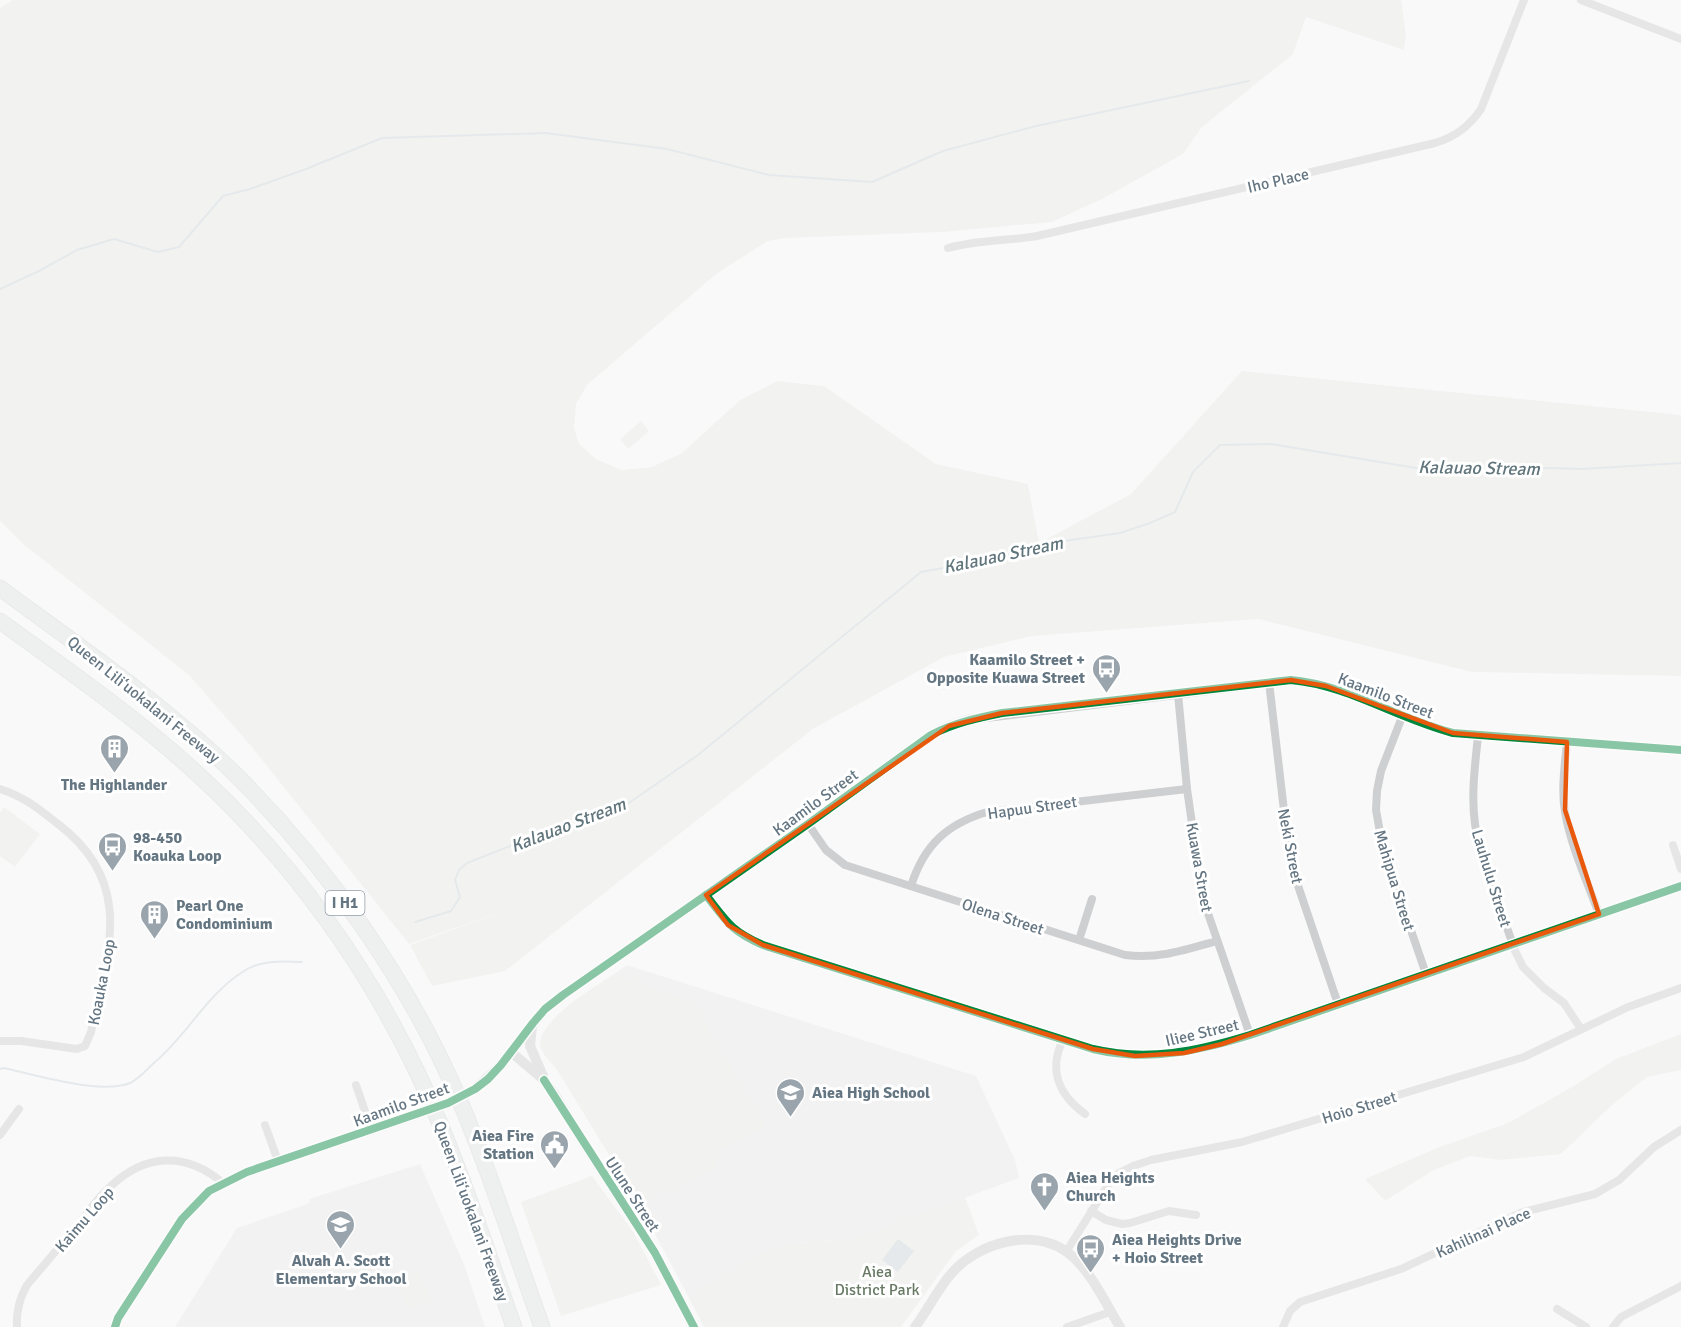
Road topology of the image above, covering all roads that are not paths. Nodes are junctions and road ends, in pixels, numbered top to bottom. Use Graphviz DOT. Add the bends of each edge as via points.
graph roads {
  1 [pos="1524,0"];
  2 [pos="1581,0"];
  3 [pos="1681,39"];
  4 [pos="948,248"];
  5 [pos="0,588"];
  6 [pos="0,621"];
  7 [pos="1269,682"];
  8 [pos="1178,693"];
  9 [pos="1402,717"];
  10 [pos="1478,736"];
  11 [pos="1567,742"];
  12 [pos="1681,750"];
  13 [pos="0,789"];
  14 [pos="1187,789"];
  15 [pos="808,825"];
  16 [pos="1673,845"];
  17 [pos="1681,869"];
  18 [pos="911,886"];
  19 [pos="1681,886"];
  20 [pos="706,895"];
  21 [pos="1092,899"];
  22 [pos="1599,914"];
  23 [pos="1079,940"];
  24 [pos="1217,940"];
  25 [pos="1513,944"];
  26 [pos="1426,974"];
  27 [pos="1681,988"];
  28 [pos="1338,1004"];
  29 [pos="532,1023"];
  30 [pos="1581,1029"];
  31 [pos="1250,1035"];
  32 [pos="1063,1040"];
  33 [pos="0,1041"];
  34 [pos="511,1052"];
  35 [pos="544,1080"];
  36 [pos="356,1085"];
  37 [pos="19,1109"];
  38 [pos="1085,1114"];
  39 [pos="265,1125"];
  40 [pos="371,1129"];
  41 [pos="1681,1130"];
  42 [pos="0,1135"];
  43 [pos="278,1161"];
  44 [pos="223,1183"];
  45 [pos="1091,1210"];
  46 [pos="1196,1215"];
  47 [pos="1066,1252"];
  48 [pos="1681,1286"];
  49 [pos="1557,1309"];
  50 [pos="1110,1312"];
  51 [pos="18,1327"];
  52 [pos="115,1327"];
  53 [pos="514,1327"];
  54 [pos="542,1327"];
  55 [pos="694,1327"];
  56 [pos="915,1327"];
  57 [pos="1067,1327"];
  58 [pos="1120,1327"];
  59 [pos="1283,1327"];
  60 [pos="1586,1327"];
  61 [pos="1613,1327"];
  1 -- 4 [label="street, Iho Place" via="1481,109 1471,123 1452,137 1037,236"];
  2 -- 3 [label="street"];
  5 -- 54 [label="highway, Queen Liliʻuokalani Freeway / I H1" via="149,699 220,760 283,826 353,913 398,979 456,1092"];
  6 -- 53 [label="highway, Queen Liliʻuokalani Freeway / I H1" via="142,726 205,781 268,846 338,936 400,1038 440,1121"];
  7 -- 8 [label="street, Kaamilo Street"];
  7 -- 9 [label="street, Kaamilo Street" via="1291,680 1326,686"];
  7 -- 28 [label="street, Neki Street" via="1290,862"];
  8 -- 14 [label="street, Kuawa Street"];
  8 -- 15 [label="street, Kaamilo Street" via="1002,713 949,726"];
  9 -- 10 [label="street, Kaamilo Street" via="1429,727"];
  9 -- 26 [label="street, Mahipua Street" via="1381,771 1376,810 1383,849"];
  10 -- 11 [label="street, Kaamilo Street"];
  10 -- 25 [label="street, Lauhulu Street" via="1475,824"];
  11 -- 12 [label="street, Kaamilo Street"];
  11 -- 22 [label="street" via="1564,810"];
  13 -- 33 [label="street, Koauka Loop" via="20,796 71,833 92,859 107,889 111,925 110,944 85,1046 69,1049"];
  14 -- 18 [label="street, Hapuu Street" via="970,817 933,843"];
  14 -- 24 [label="street, Kuawa Street" via="1203,899"];
  15 -- 18 [label="street, Olena Street" via="826,850 845,865"];
  15 -- 20 [label="street, Kaamilo Street"];
  16 -- 17 [label="street"];
  18 -- 23 [label="street, Olena Street"];
  19 -- 22 [label="street, Iliee Street"];
  20 -- 29 [label="street, Kaamilo Street" via="563,995"];
  20 -- 32 [label="street, Iliee Street" via="728,925 763,945"];
  21 -- 23 [label="street"];
  22 -- 25 [label="street, Iliee Street"];
  23 -- 24 [label="street, Olena Street" via="1125,955 1145,957"];
  24 -- 31 [label="street, Kuawa Street"];
  25 -- 26 [label="street, Iliee Street"];
  25 -- 30 [label="street, Lauhulu Street" via="1523,968 1564,1003"];
  26 -- 28 [label="street, Iliee Street"];
  27 -- 30 [label="street, Hoio Street"];
  28 -- 31 [label="street, Iliee Street"];
  29 -- 34 [label="street, Kaamilo Street"];
  29 -- 35 [label="street" via="530,1046"];
  30 -- 45 [label="street, Hoio Street" via="1524,1058 1242,1142 1133,1166 1119,1173"];
  31 -- 32 [label="street, Iliee Street" via="1184,1053 1156,1056 1112,1054"];
  32 -- 38 [label="street" via="1056,1067 1058,1082 1064,1096"];
  34 -- 35 [label="street, Ulune Street"];
  34 -- 40 [label="street, Kaamilo Street, bridge" via="475,1089 448,1103"];
  35 -- 55 [label="street, Ulune Street" via="656,1253"];
  36 -- 40 [label="street"];
  37 -- 42 [label="street"];
  39 -- 43 [label="street"];
  40 -- 43 [label="street, Kaamilo Street"];
  41 -- 59 [label="street, Kahilinai Place" via="1654,1147 1608,1188 1520,1213 1401,1269 1300,1302 1290,1311"];
  43 -- 44 [label="street, Kaamilo Street"];
  44 -- 51 [label="street, Kaimu Loop" via="187,1161 164,1160 135,1168 110,1186 27,1285 19,1299"];
  44 -- 52 [label="street, Kaamilo Street" via="202,1197 182,1219"];
  45 -- 46 [label="street" via="1122,1224 1169,1211"];
  45 -- 47 [label="street, Hoio Street"];
  47 -- 50 [label="street" via="1094,1284"];
  47 -- 56 [label="street" via="1049,1244 1018,1240 978,1252 951,1273"];
  48 -- 61 [label="street" via="1621,1317"];
  49 -- 60 [label="street"];
  50 -- 57 [label="street"];
  50 -- 58 [label="street"];
}
